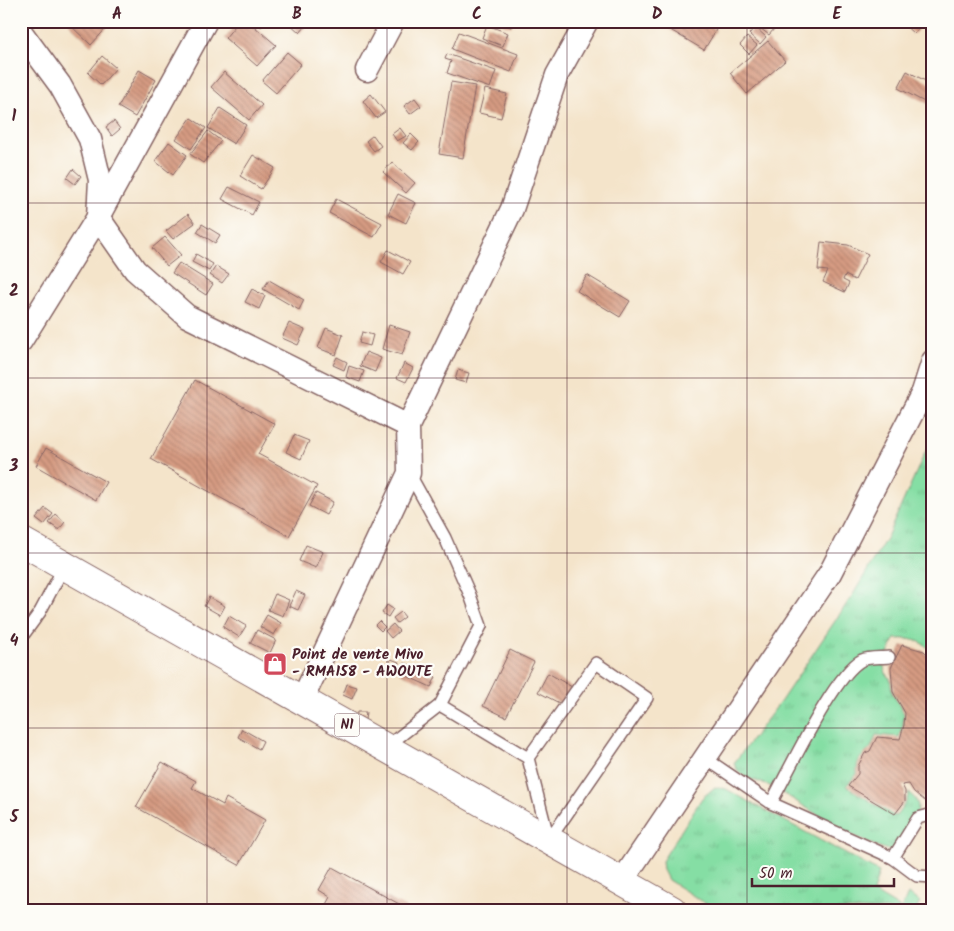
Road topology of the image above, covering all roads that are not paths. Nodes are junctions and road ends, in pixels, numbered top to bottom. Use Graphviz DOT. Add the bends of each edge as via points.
graph roads {
  1 [pos="206,21"];
  2 [pos="393,21"];
  3 [pos="587,21"];
  4 [pos="21,32"];
  5 [pos="31,60"];
  6 [pos="367,70"];
  7 [pos="98,217"];
  8 [pos="21,341"];
  9 [pos="933,361"];
  10 [pos="408,426"];
  11 [pos="409,473"];
  12 [pos="21,541"];
  13 [pos="65,565"];
  14 [pos="21,638"];
  15 [pos="889,656"];
  16 [pos="302,700"];
  17 [pos="440,705"];
  18 [pos="386,747"];
  19 [pos="528,758"];
  20 [pos="705,758"];
  21 [pos="771,803"];
  22 [pos="933,814"];
  23 [pos="549,840"];
  24 [pos="894,858"];
  25 [pos="933,877"];
  26 [pos="622,881"];
  27 [pos="672,910"];
  1 -- 7 [label="street"];
  2 -- 6 [label="street"];
  3 -- 10 [label="street" via="557,75 512,209"];
  4 -- 5 [label="street"];
  5 -- 7 [label="street" via="60,85 90,140 100,180"];
  7 -- 8 [label="street"];
  7 -- 10 [label="street" via="135,270 187,316"];
  9 -- 20 [label="street" via="923,392 830,573"];
  10 -- 11 [label="street"];
  11 -- 16 [label="street"];
  11 -- 17 [label="lane" via="445,538 482,626"];
  12 -- 13 [label="highway, N1"];
  13 -- 14 [label="lane" via="40,612"];
  13 -- 16 [label="highway, N1"];
  15 -- 21 [label="lane" via="862,660 844,676"];
  16 -- 18 [label="highway, N1"];
  17 -- 18 [label="lane"];
  17 -- 19 [label="lane"];
  18 -- 23 [label="highway, N1"];
  19 -- 23 [label="lane"];
  19 -- 23 [label="lane" via="596,664 647,698"];
  20 -- 21 [label="lane"];
  20 -- 26 [label="street"];
  21 -- 24 [label="lane"];
  22 -- 24 [label="lane" via="918,818"];
  23 -- 26 [label="highway, N1"];
  24 -- 25 [label="lane" via="917,876"];
  26 -- 27 [label="highway, N1"];
}
